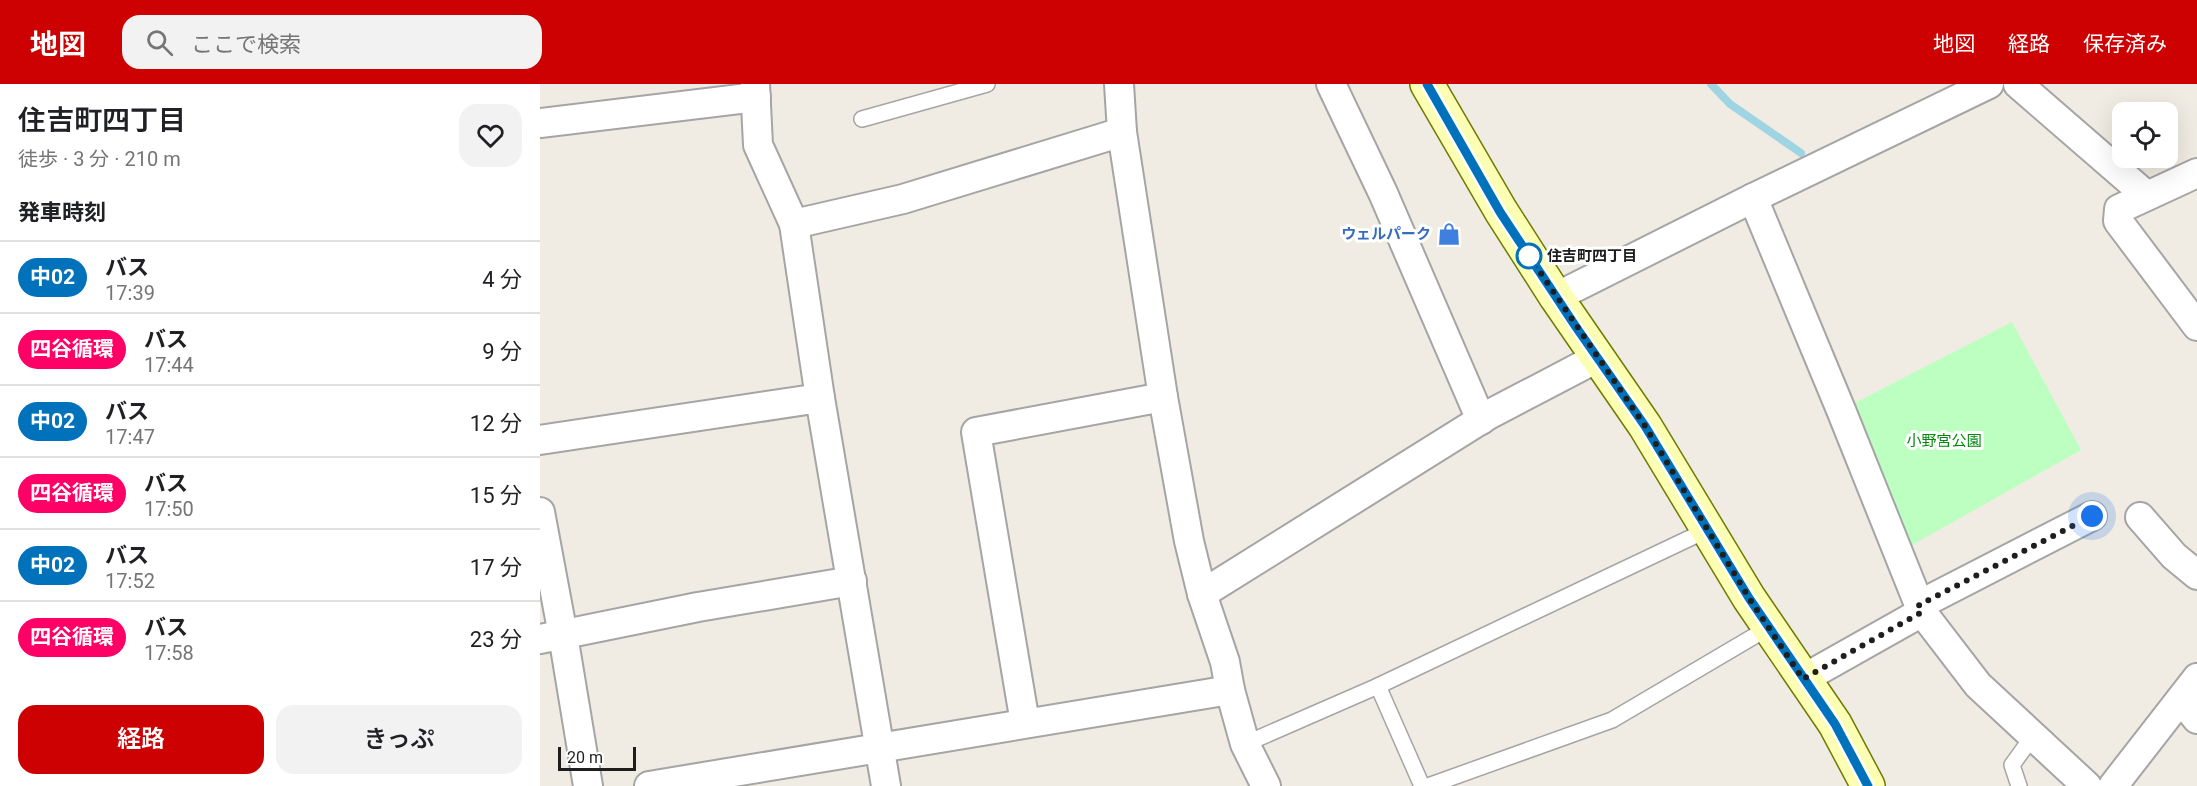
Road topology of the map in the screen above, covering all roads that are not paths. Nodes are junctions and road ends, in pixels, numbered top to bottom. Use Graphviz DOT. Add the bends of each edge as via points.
graph roads {
  1 [pos="987,84"];
  2 [pos="1119,84"];
  3 [pos="1331,84"];
  4 [pos="1427,84"];
  5 [pos="1989,84"];
  6 [pos="2018,84"];
  7 [pos="755,91"];
  8 [pos="862,119"];
  9 [pos="540,123"];
  10 [pos="1122,132"];
  11 [pos="2197,173"];
  12 [pos="2146,195"];
  13 [pos="1753,198"];
  14 [pos="794,224"];
  15 [pos="1556,297"];
  16 [pos="2197,326"];
  17 [pos="1597,358"];
  18 [pos="1163,397"];
  19 [pos="820,398"];
  20 [pos="1481,420"];
  21 [pos="540,440"];
  22 [pos="540,512"];
  23 [pos="2092,516"];
  24 [pos="2140,517"];
  25 [pos="1707,530"];
  26 [pos="2197,575"];
  27 [pos="852,581"];
  28 [pos="1202,594"];
  29 [pos="1921,608"];
  30 [pos="1768,628"];
  31 [pos="552,637"];
  32 [pos="1803,679"];
  33 [pos="1378,686"];
  34 [pos="1230,690"];
  35 [pos="2192,699"];
  36 [pos="1025,723"];
  37 [pos="2033,736"];
  38 [pos="1245,744"];
  39 [pos="880,747"];
  40 [pos="588,786"];
  41 [pos="649,786"];
  42 [pos="886,786"];
  43 [pos="1266,786"];
  44 [pos="1422,786"];
  45 [pos="1428,786"];
  46 [pos="1868,786"];
  47 [pos="2019,786"];
  48 [pos="2087,786"];
  49 [pos="2113,786"];
  1 -- 8 [label="lane"];
  2 -- 10 [label="street"];
  3 -- 20 [label="street" via="1383,193"];
  4 -- 15 [label="street" via="1500,212"];
  5 -- 13 [label="street"];
  6 -- 12 [label="street"];
  7 -- 9 [label="street"];
  7 -- 14 [label="street" via="758,145"];
  10 -- 14 [label="street" via="903,199"];
  10 -- 18 [label="street"];
  11 -- 12 [label="street"];
  12 -- 16 [label="street" via="2119,209 2118,221"];
  13 -- 15 [label="street"];
  13 -- 29 [label="street"];
  14 -- 19 [label="street"];
  15 -- 17 [label="street"];
  17 -- 20 [label="street"];
  17 -- 25 [label="street" via="1645,426"];
  18 -- 28 [label="street"];
  18 -- 36 [label="street" via="976,432"];
  19 -- 21 [label="street"];
  19 -- 27 [label="street"];
  20 -- 28 [label="street"];
  22 -- 31 [label="street"];
  23 -- 29 [label="street"];
  24 -- 26 [label="street" via="2174,556"];
  25 -- 30 [label="street"];
  25 -- 33 [label="lane"];
  27 -- 31 [label="street"];
  27 -- 39 [label="street"];
  28 -- 34 [label="street" via="1225,662"];
  29 -- 32 [label="street"];
  29 -- 37 [label="street" via="1978,685"];
  30 -- 32 [label="street"];
  30 -- 45 [label="lane" via="1612,720"];
  31 -- 40 [label="street"];
  32 -- 46 [label="street" via="1835,724"];
  33 -- 38 [label="lane"];
  33 -- 44 [label="lane"];
  34 -- 36 [label="street"];
  34 -- 38 [label="street"];
  35 -- 49 [label="street"];
  36 -- 39 [label="street"];
  37 -- 47 [label="lane" via="2012,765"];
  37 -- 48 [label="street"];
  38 -- 43 [label="street"];
  39 -- 41 [label="street"];
  39 -- 42 [label="street"];
}
